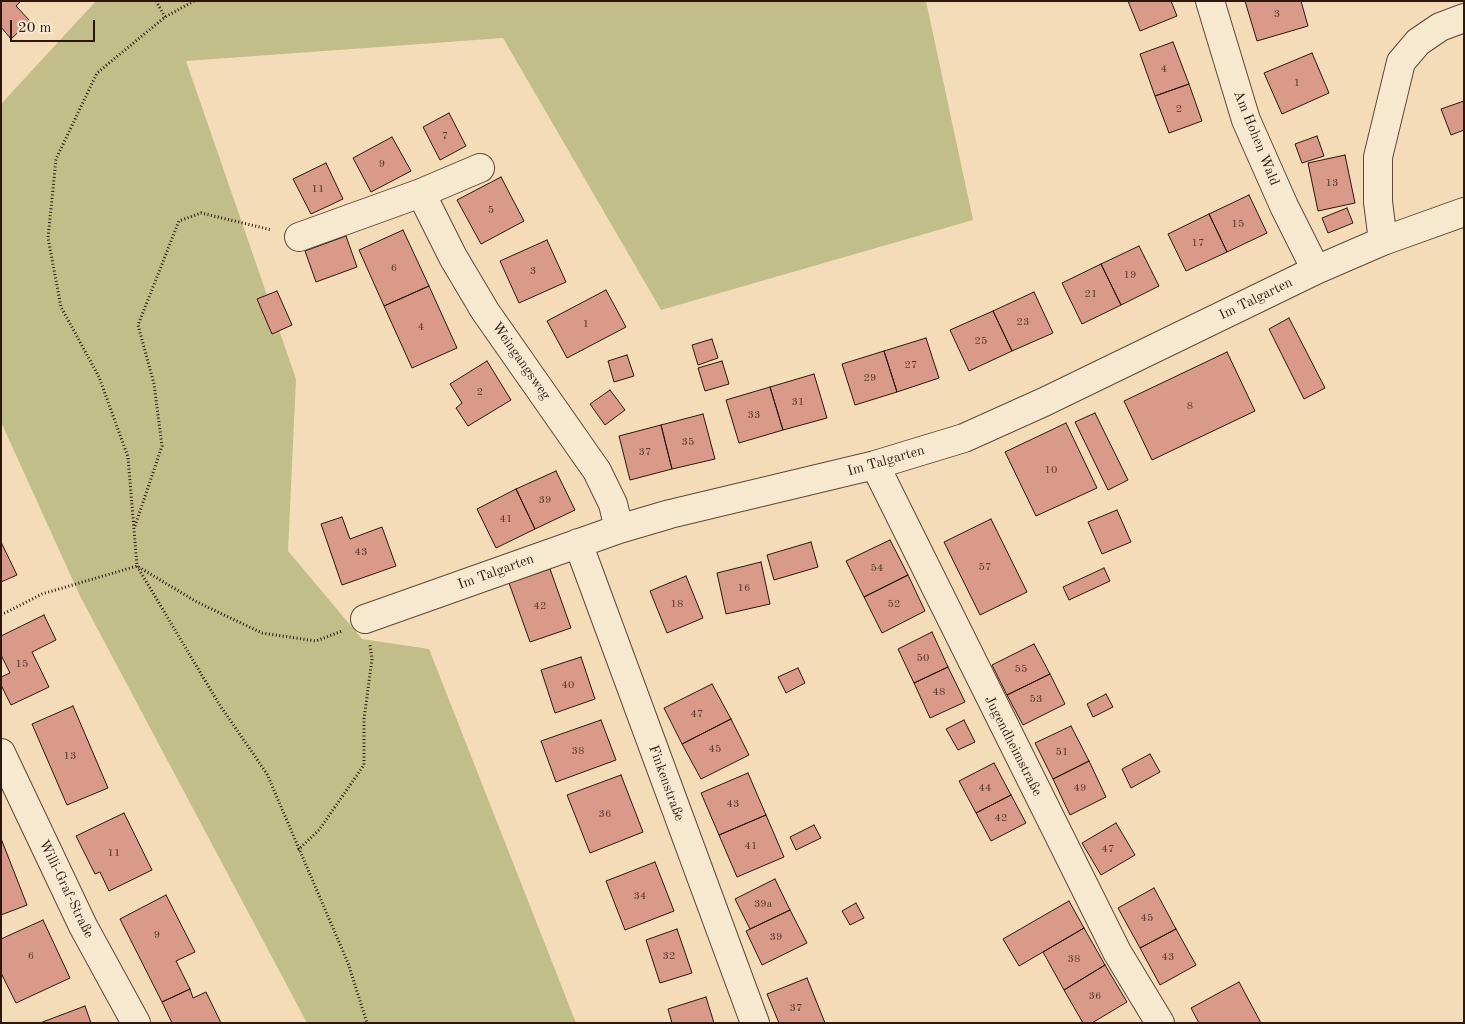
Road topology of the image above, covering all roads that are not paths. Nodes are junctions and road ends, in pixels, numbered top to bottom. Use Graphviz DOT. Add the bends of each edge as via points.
graph roads {
  1 [pos="1210,1"];
  2 [pos="1464,18"];
  3 [pos="480,168"];
  4 [pos="421,193"];
  5 [pos="1464,212"];
  6 [pos="299,237"];
  7 [pos="1383,240"];
  8 [pos="1316,270"];
  9 [pos="875,466"];
  10 [pos="620,529"];
  11 [pos="578,543"];
  12 [pos="354,625"];
  13 [pos="1,753"];
  14 [pos="136,1023"];
  15 [pos="755,1023"];
  16 [pos="1160,1023"];
  1 -- 8 [label="street, Am Hohen Wald" via="1246,120"];
  2 -- 7 [label="street" via="1440,27 1418,42 1401,62 1378,157 1378,202"];
  3 -- 4 [label="street"];
  4 -- 6 [label="street"];
  4 -- 10 [label="street, Weingangsweg" via="485,311 597,471"];
  5 -- 7 [label="street, Im Talgarten"];
  7 -- 8 [label="street, Im Talgarten"];
  8 -- 9 [label="street, Im Talgarten" via="964,438"];
  9 -- 10 [label="street, Im Talgarten" via="670,514"];
  9 -- 16 [label="street, Jugendheimstraße" via="1117,952"];
  10 -- 11 [label="street, Im Talgarten"];
  11 -- 12 [label="street, Im Talgarten"];
  11 -- 15 [label="street, Finkenstraße"];
  13 -- 14 [label="street, Willi-Graf-Straße" via="83,926"];
}
